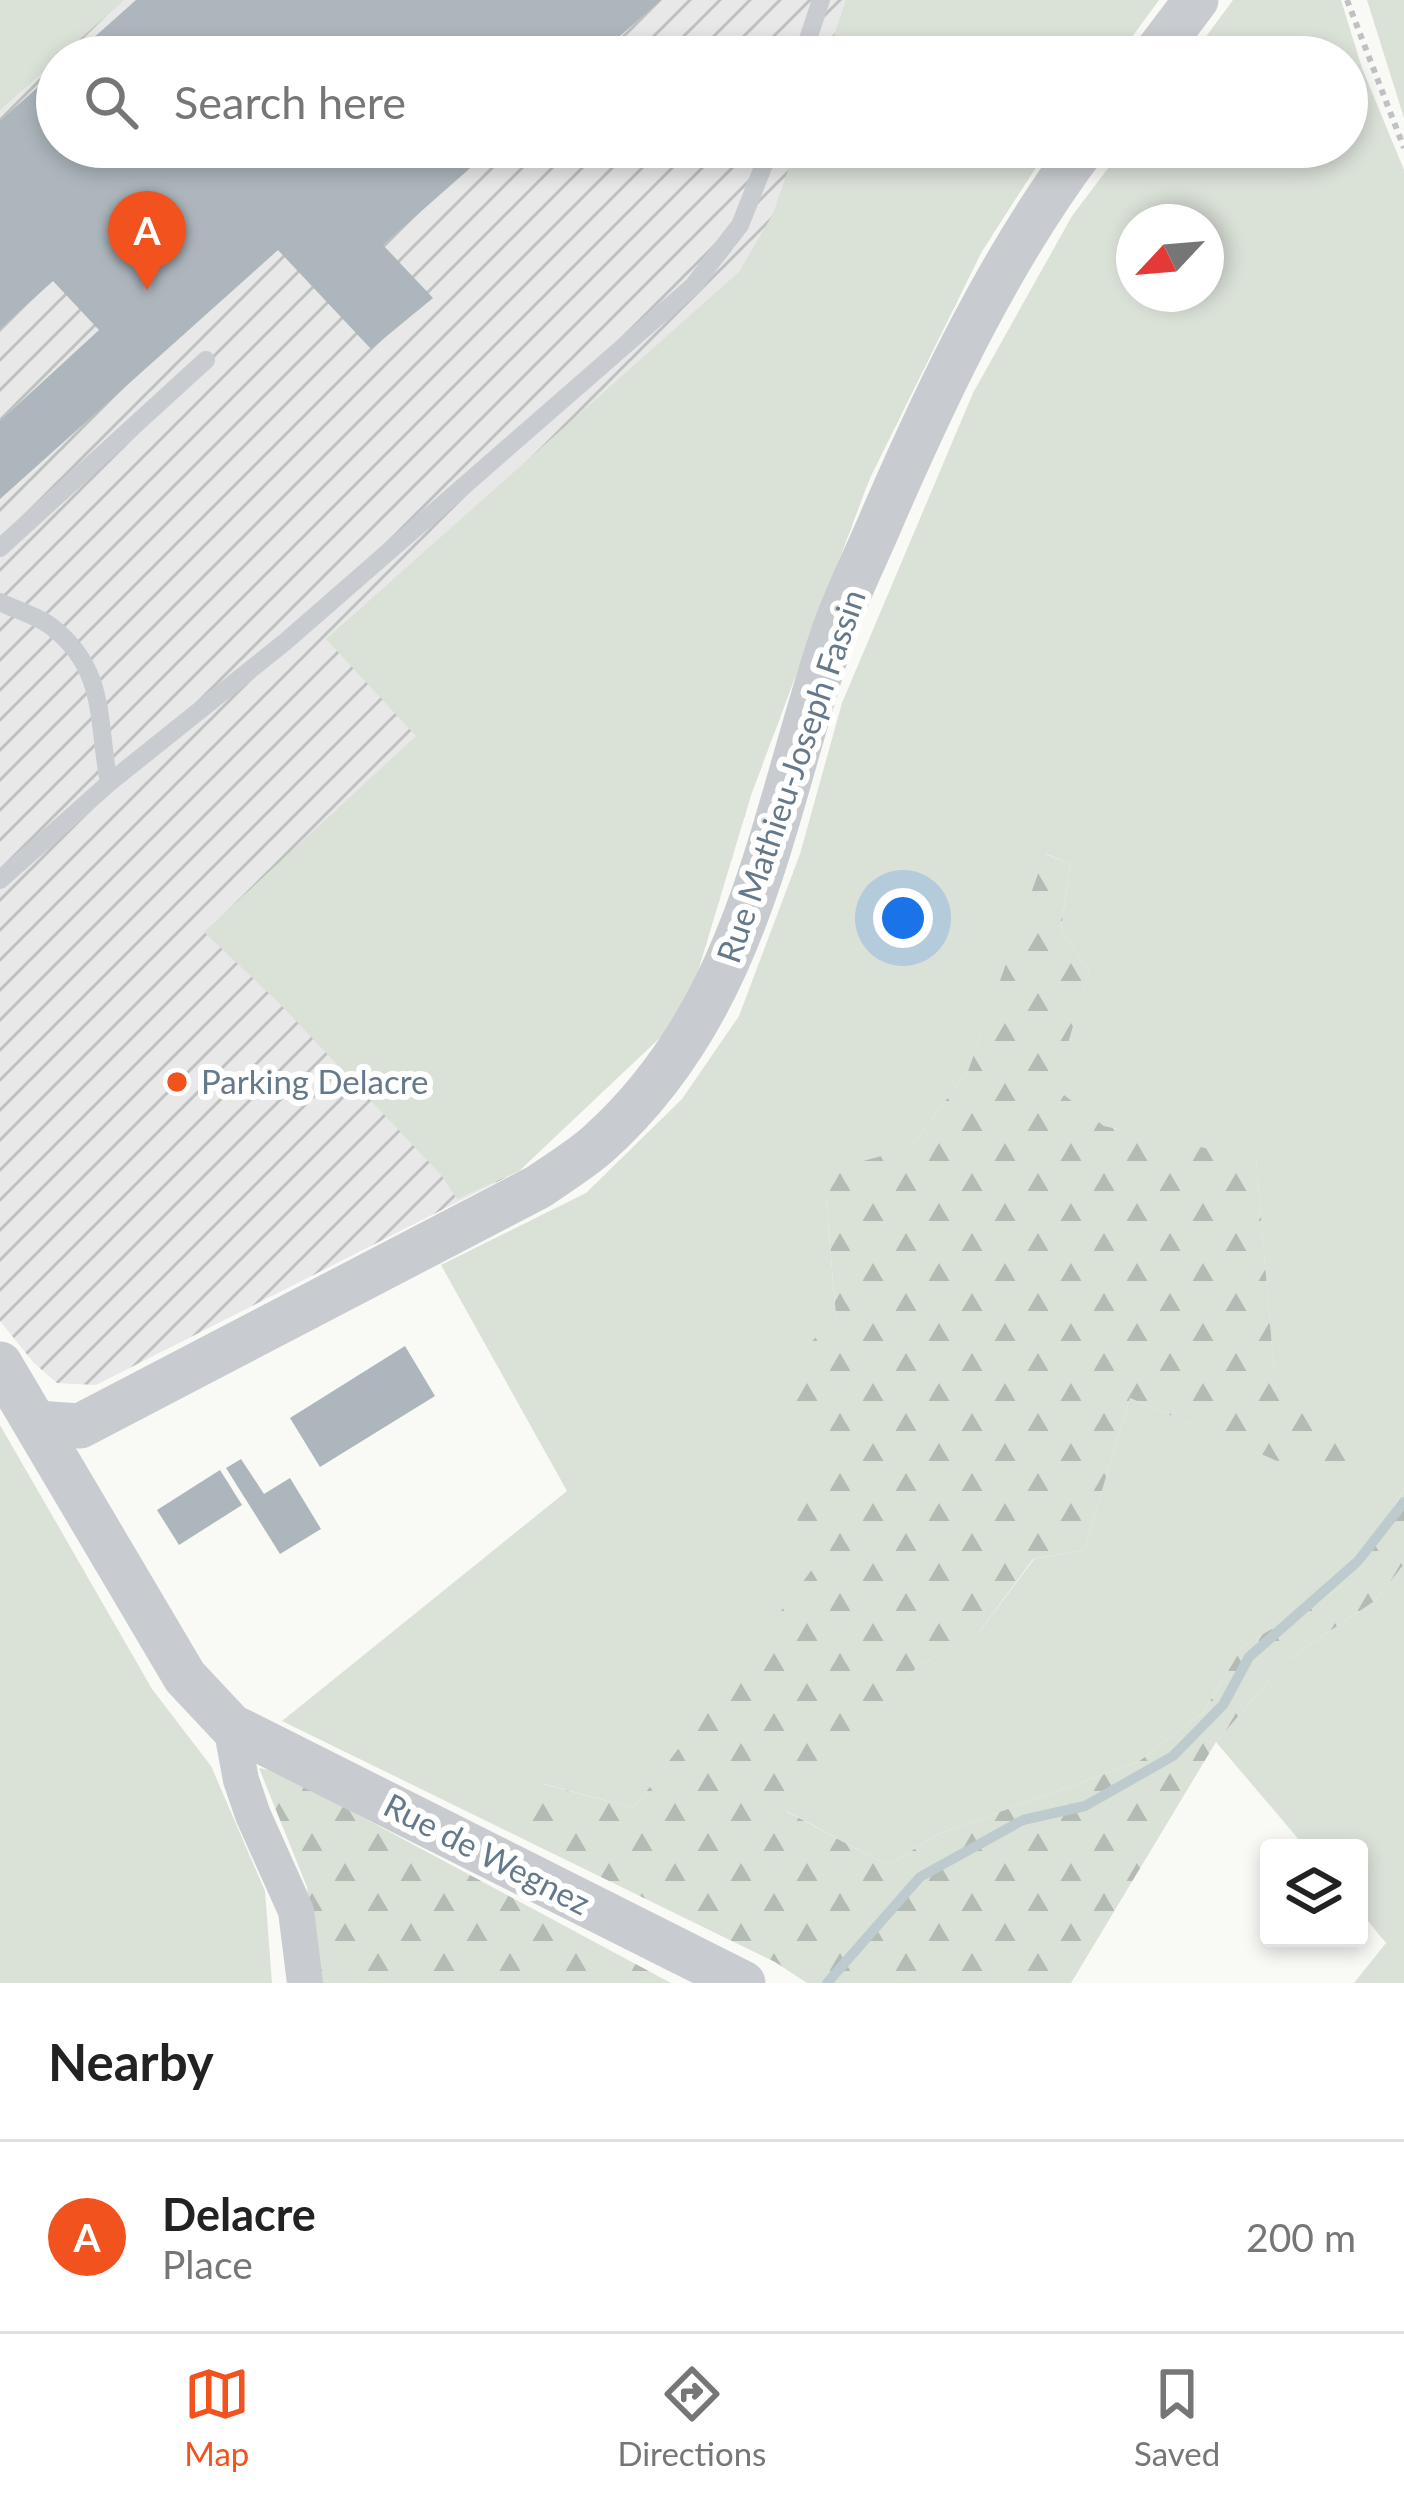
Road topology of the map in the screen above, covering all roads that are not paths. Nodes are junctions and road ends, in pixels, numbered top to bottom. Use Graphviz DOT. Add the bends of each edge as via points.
graph roads {
  1 [pos="821,0"];
  2 [pos="1196,0"];
  3 [pos="809,36"];
  4 [pos="1169,36"];
  5 [pos="763,168"];
  6 [pos="1070,168"];
  7 [pos="206,360"];
  8 [pos="0,548"];
  9 [pos="0,602"];
  10 [pos="109,783"];
  11 [pos="0,880"];
  12 [pos="0,1364"];
  13 [pos="36,1423"];
  14 [pos="231,1726"];
  15 [pos="305,1983"];
  16 [pos="742,1983"];
  1 -- 3 [label="lane"];
  2 -- 4 [label="street"];
  5 -- 10 [label="lane" via="740,225 693,286 285,642"];
  6 -- 13 [label="street, Rue Mathieu-Joseph Fassin" via="1016,250 921,429 836,627 727,971 652,1088 596,1146 538,1187 80,1426"];
  7 -- 8 [label="lane"];
  9 -- 10 [label="lane" via="49,624 89,670"];
  10 -- 11 [label="lane"];
  12 -- 13 [label="street, Rue de Wegnez"];
  13 -- 14 [label="street, Rue de Wegnez" via="185,1677"];
  14 -- 15 [label="street" via="253,1815 296,1911"];
  14 -- 16 [label="street, Rue de Wegnez"];
}
